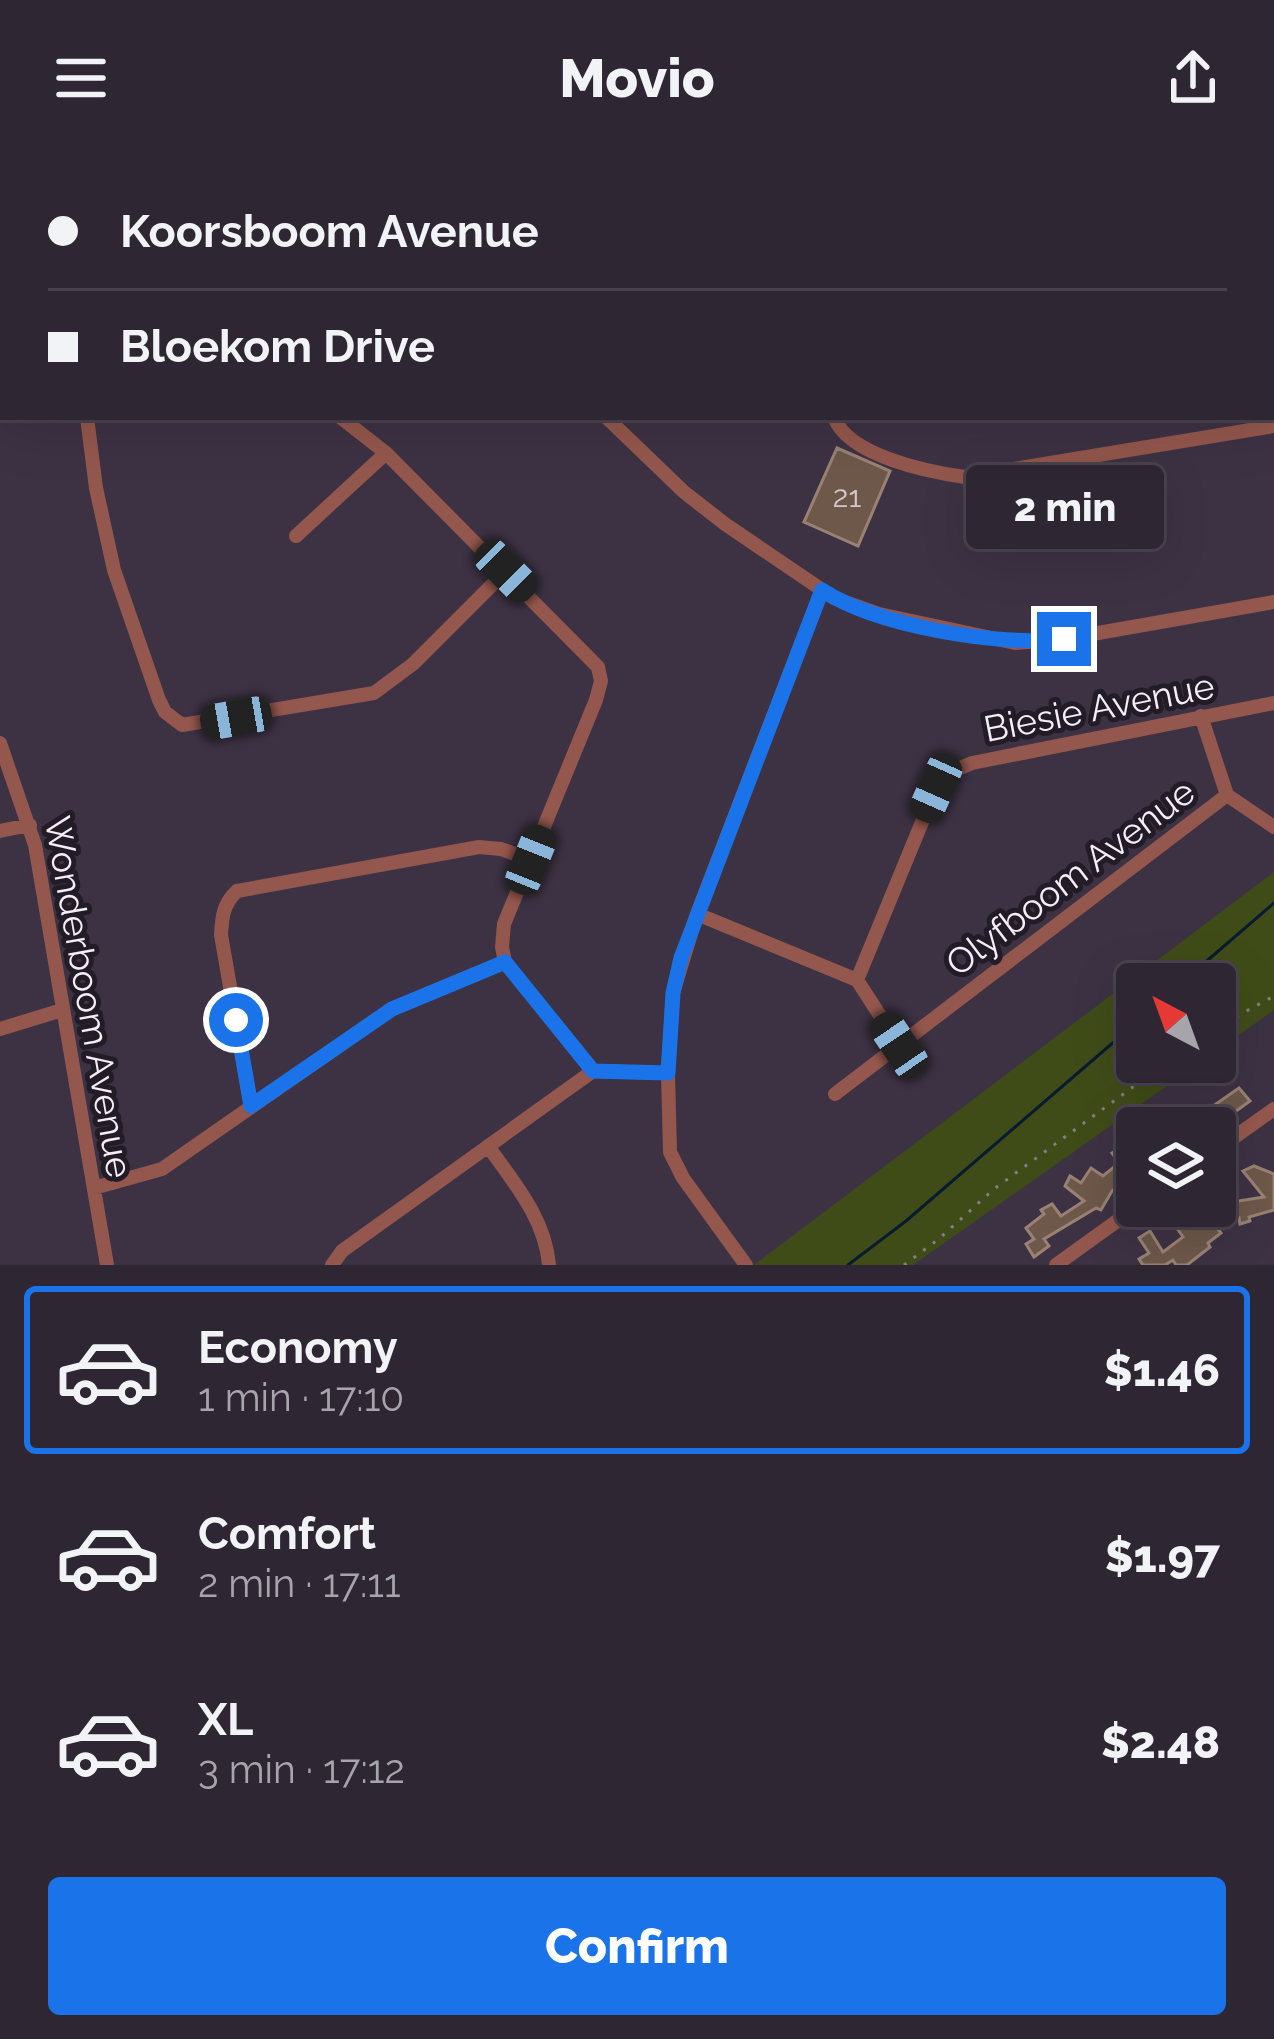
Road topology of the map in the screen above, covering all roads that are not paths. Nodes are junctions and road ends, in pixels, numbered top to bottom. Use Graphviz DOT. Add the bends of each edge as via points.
graph roads {
  1 [pos="87,420"];
  2 [pos="344,420"];
  3 [pos="609,420"];
  4 [pos="836,420"];
  5 [pos="1274,426"];
  6 [pos="386,453"];
  7 [pos="296,536"];
  8 [pos="506,571"];
  9 [pos="822,590"];
  10 [pos="1274,602"];
  11 [pos="1274,704"];
  12 [pos="1201,716"];
  13 [pos="0,743"];
  14 [pos="1227,795"];
  15 [pos="30,825"];
  16 [pos="1274,826"];
  17 [pos="0,831"];
  18 [pos="531,860"];
  19 [pos="697,914"];
  20 [pos="505,962"];
  21 [pos="857,980"];
  22 [pos="62,1010"];
  23 [pos="0,1029"];
  24 [pos="899,1045"];
  25 [pos="593,1071"];
  26 [pos="668,1073"];
  27 [pos="835,1094"];
  28 [pos="251,1106"];
  29 [pos="1274,1109"];
  30 [pos="1236,1136"];
  31 [pos="488,1146"];
  32 [pos="94,1187"];
  33 [pos="1116,1222"];
  34 [pos="107,1265"];
  35 [pos="332,1265"];
  36 [pos="549,1265"];
  37 [pos="746,1265"];
  38 [pos="1055,1265"];
  1 -- 8 [label="street" via="114,571 159,700 182,725 374,693"];
  2 -- 6 [label="street"];
  3 -- 9 [label="street" via="703,508"];
  4 -- 5 [label="street" via="877,453 965,477"];
  6 -- 7 [label="street"];
  6 -- 8 [label="street"];
  8 -- 18 [label="street" via="600,674"];
  9 -- 10 [label="street" via="879,614 1015,643"];
  9 -- 19 [label="street"];
  11 -- 12 [label="street, Biesie Avenue"];
  12 -- 14 [label="street"];
  12 -- 21 [label="street, Biesie Avenue" via="948,773"];
  13 -- 15 [label="street, Wonderboom Avenue"];
  14 -- 16 [label="street"];
  14 -- 24 [label="street, Olyfboom Avenue"];
  15 -- 17 [label="street"];
  15 -- 22 [label="street, Wonderboom Avenue"];
  18 -- 20 [label="street" via="504,924"];
  18 -- 28 [label="street" via="479,847 237,891 221,935"];
  19 -- 21 [label="street"];
  19 -- 26 [label="street" via="673,993"];
  20 -- 25 [label="street"];
  20 -- 28 [label="street" via="392,1009"];
  21 -- 24 [label="street"];
  22 -- 23 [label="street"];
  22 -- 32 [label="street, Wonderboom Avenue"];
  24 -- 27 [label="street, Olyfboom Avenue"];
  25 -- 26 [label="street"];
  25 -- 31 [label="street"];
  26 -- 37 [label="street" via="675,1165"];
  28 -- 32 [label="street" via="162,1169"];
  29 -- 30 [label="street"];
  31 -- 35 [label="street"];
  31 -- 36 [label="street" via="533,1210"];
  32 -- 34 [label="street, Wonderboom Avenue"];
  33 -- 38 [label="street"];
}
